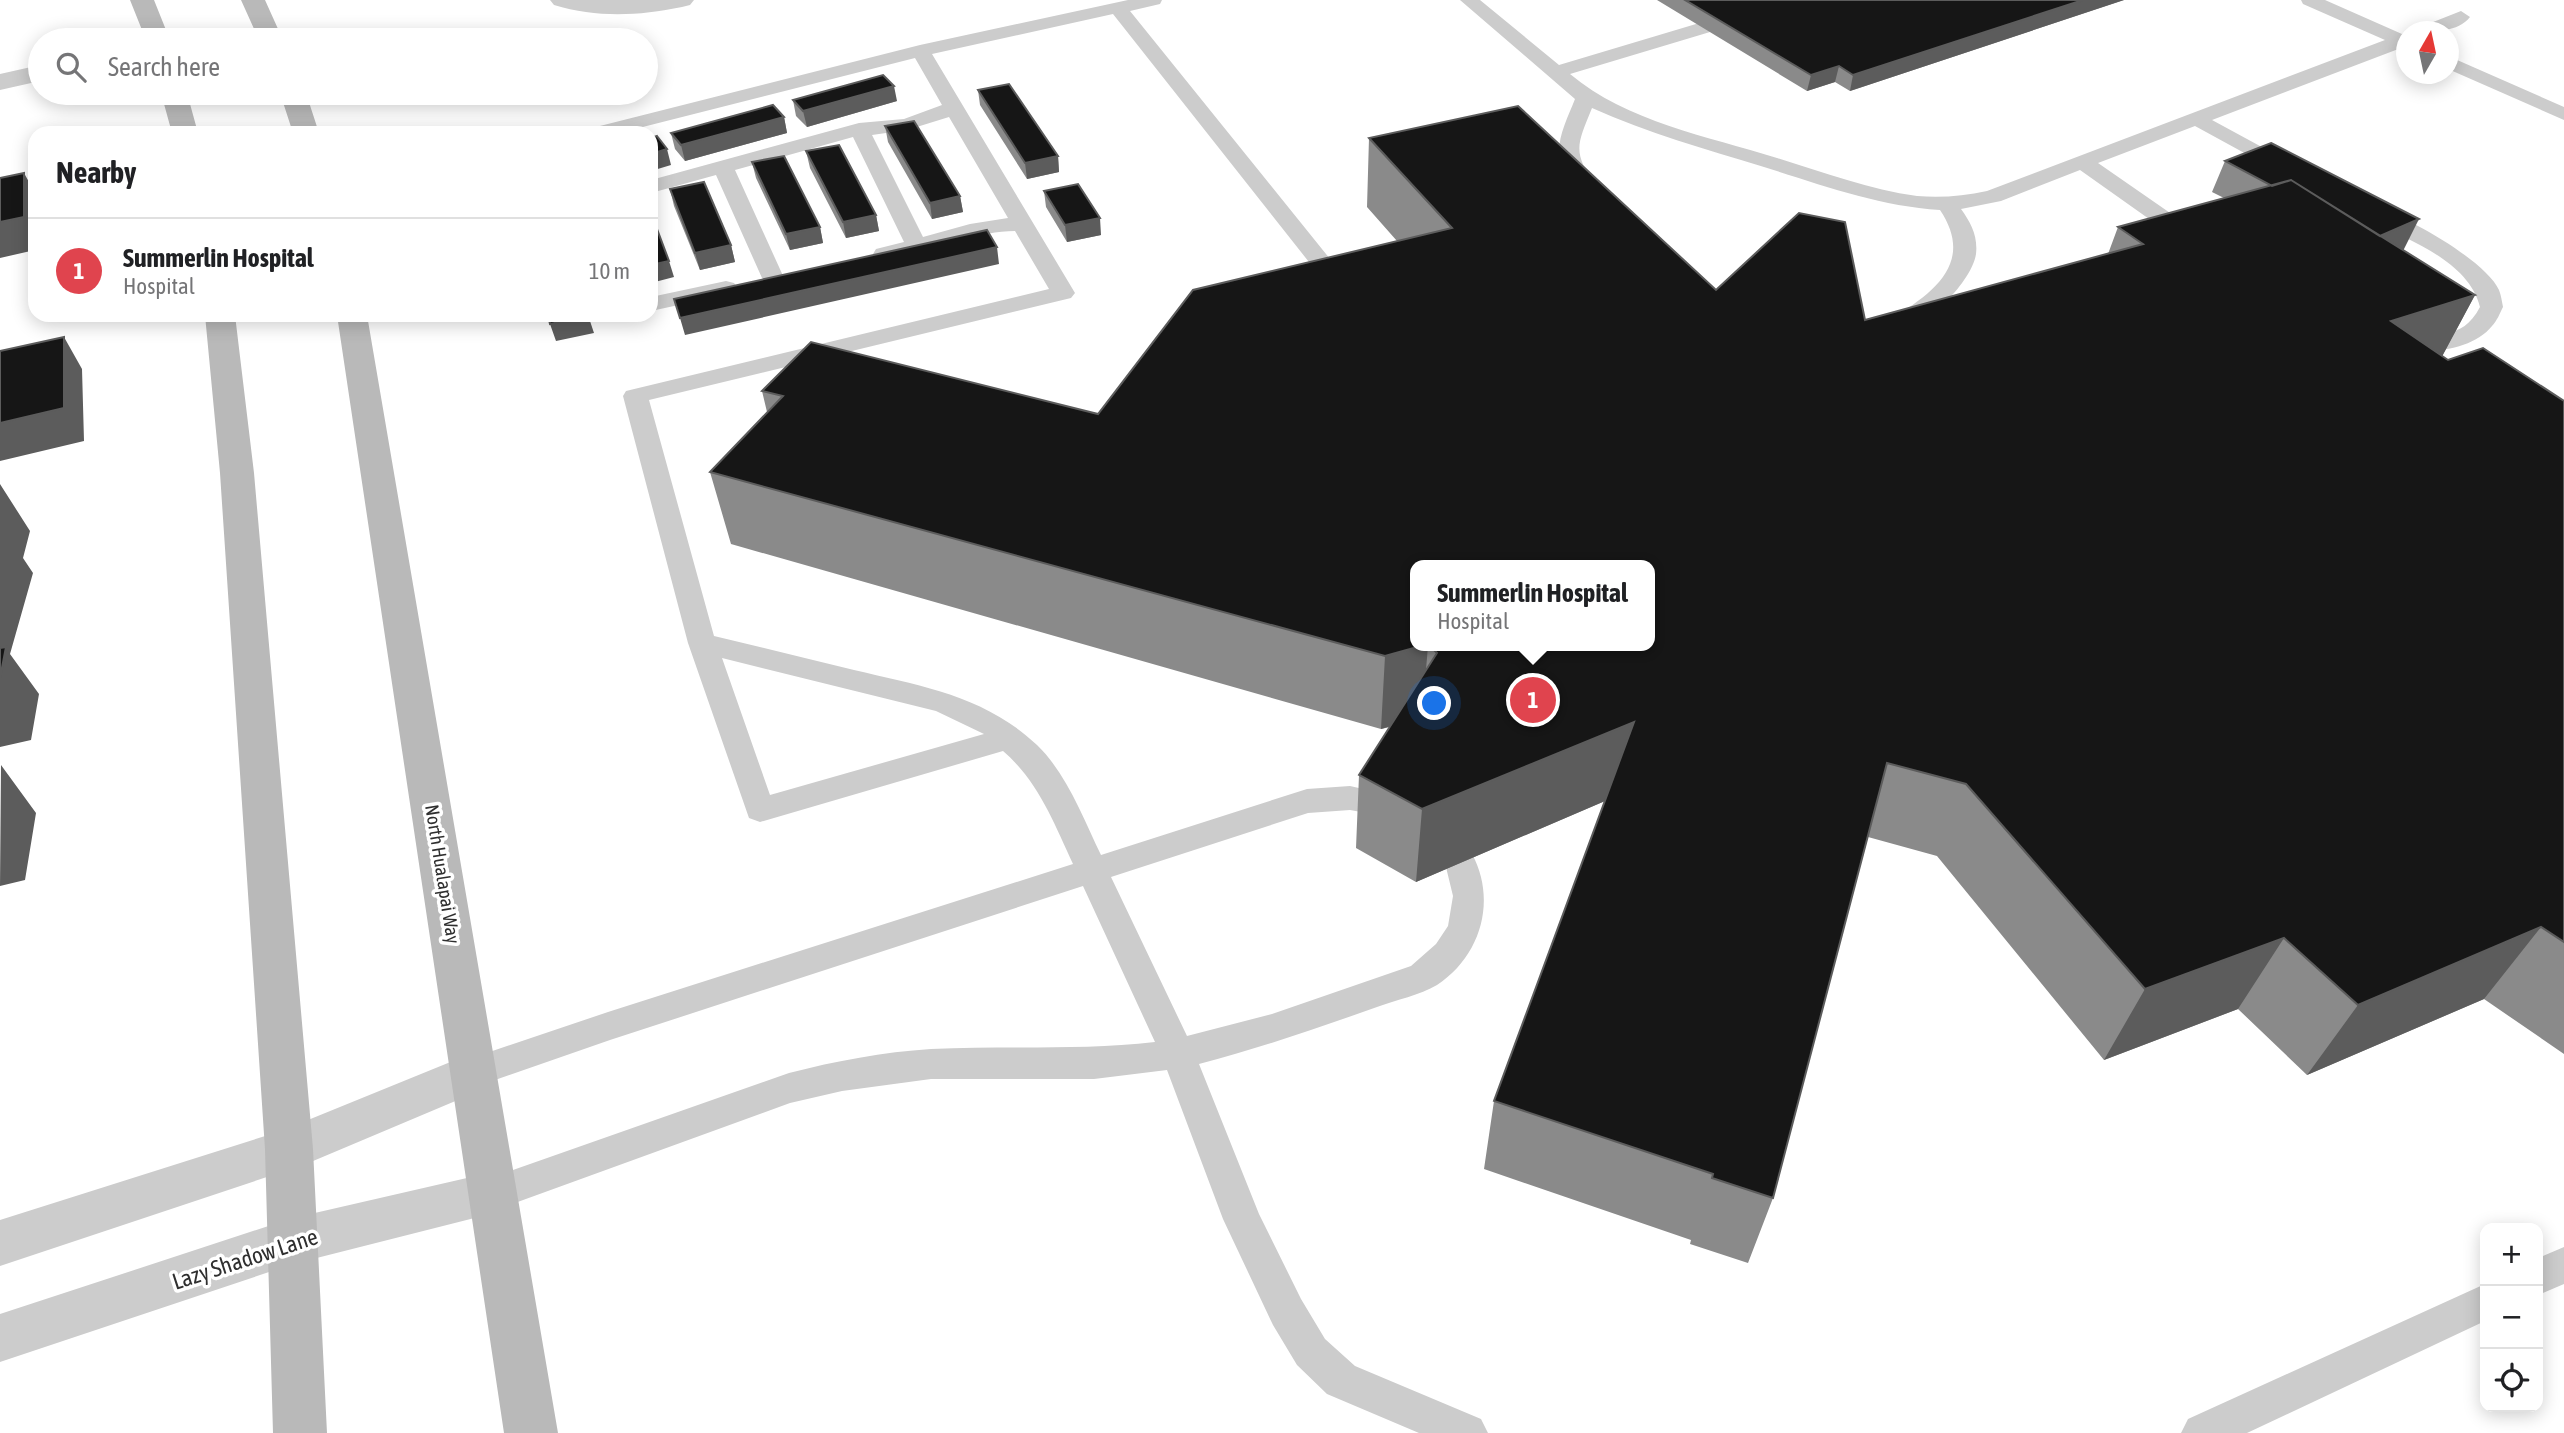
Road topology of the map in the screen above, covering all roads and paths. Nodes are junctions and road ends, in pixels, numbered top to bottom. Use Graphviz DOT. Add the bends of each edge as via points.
graph roads {
  1 [pos="142,0"];
  2 [pos="253,0"];
  3 [pos="682,0"];
  4 [pos="1153,0"];
  5 [pos="1469,0"];
  6 [pos="2310,0"];
  7 [pos="570,3"];
  8 [pos="1118,8"];
  9 [pos="2461,17"];
  10 [pos="2451,21"];
  11 [pos="153,28"];
  12 [pos="266,28"];
  13 [pos="1703,28"];
  14 [pos="2396,37"];
  15 [pos="2396,44"];
  16 [pos="920,51"];
  17 [pos="2459,67"];
  18 [pos="1557,72"];
  19 [pos="28,76"];
  20 [pos="0,82"];
  21 [pos="1586,98"];
  22 [pos="178,105"];
  23 [pos="297,105"];
  24 [pos="953,107"];
  25 [pos="2564,114"];
  26 [pos="2196,120"];
  27 [pos="184,126"];
  28 [pos="304,126"];
  29 [pos="623,126"];
  30 [pos="859,129"];
  31 [pos="2082,162"];
  32 [pos="723,167"];
  33 [pos="2306,178"];
  34 [pos="658,185"];
  35 [pos="1599,199"];
  36 [pos="1947,204"];
  37 [pos="2356,205"];
  38 [pos="1023,224"];
  39 [pos="917,247"];
  40 [pos="2212,253"];
  41 [pos="864,258"];
  42 [pos="799,272"];
  43 [pos="773,278"];
  44 [pos="658,303"];
  45 [pos="1353,303"];
  46 [pos="221,322"];
  47 [pos="353,322"];
  48 [pos="1885,329"];
  49 [pos="2401,343"];
  50 [pos="702,643"];
  51 [pos="1010,738"];
  52 [pos="1382,804"];
  53 [pos="1461,863"];
  54 [pos="1092,870"];
  55 [pos="1178,1054"];
  56 [pos="475,1072"];
  57 [pos="289,1149"];
  58 [pos="493,1194"];
  59 [pos="293,1241"];
  60 [pos="0,1243"];
  61 [pos="2564,1265"];
  62 [pos="2543,1275"];
  63 [pos="2480,1304"];
  64 [pos="0,1338"];
  65 [pos="300,1433"];
  66 [pos="531,1433"];
  67 [pos="1467,1433"];
  68 [pos="2202,1433"];
  1 -- 11 [label="main road"];
  2 -- 12 [label="main road"];
  3 -- 7 [label="street" via="649,7"];
  4 -- 8 [label="lane"];
  5 -- 18 [label="lane"];
  6 -- 14 [label="lane"];
  8 -- 16 [label="lane"];
  8 -- 45 [label="lane"];
  9 -- 10 [label="lane"];
  13 -- 18 [label="lane"];
  15 -- 26 [label="lane"];
  16 -- 24 [label="lane"];
  16 -- 29 [label="lane"];
  17 -- 25 [label="lane"];
  18 -- 21 [label="lane"];
  19 -- 20 [label="street"];
  21 -- 35 [label="lane" via="1567,157 1574,174"];
  21 -- 36 [label="lane" via="1649,126 1880,195"];
  22 -- 27 [label="main road"];
  23 -- 28 [label="main road"];
  24 -- 30 [label="lane" via="877,130"];
  24 -- 38 [label="lane"];
  26 -- 31 [label="lane"];
  26 -- 33 [label="lane"];
  30 -- 32 [label="lane"];
  30 -- 39 [label="lane"];
  31 -- 36 [label="lane" via="1993,196"];
  31 -- 40 [label="lane"];
  32 -- 34 [label="lane"];
  32 -- 43 [label="lane"];
  36 -- 48 [label="lane" via="1960,220 1966,238 1959,272 1942,294"];
  37 -- 49 [label="lane" via="2463,263 2479,278 2490,300 2486,320 2466,335 2433,343"];
  38 -- 39 [label="lane" via="1005,236 949,248"];
  38 -- 50 [label="lane" via="1063,293 635,396"];
  39 -- 41 [label="lane"];
  42 -- 43 [label="lane"];
  43 -- 44 [label="lane"];
  46 -- 57 [label="main road" via="237,473"];
  47 -- 56 [label="main road, North Hualapai Way"];
  50 -- 51 [label="lane" via="944,702 979,717"];
  50 -- 51 [label="lane" via="760,810"];
  51 -- 54 [label="lane" via="1042,772"];
  52 -- 54 [label="lane" via="1350,798 1307,801"];
  53 -- 55 [label="lane" via="1469,889 1465,926 1454,948 1423,976 1237,1041"];
  54 -- 55 [label="lane"];
  54 -- 56 [label="lane"];
  55 -- 58 [label="lane" via="1117,1062 932,1064 838,1076 789,1088"];
  55 -- 67 [label="lane" via="1242,1219 1311,1352 1341,1380"];
  56 -- 57 [label="street"];
  56 -- 58 [label="main road, North Hualapai Way"];
  57 -- 59 [label="main road"];
  57 -- 60 [label="street"];
  58 -- 59 [label="street, Lazy Shadow Lane"];
  58 -- 66 [label="main road, North Hualapai Way"];
  59 -- 64 [label="street, Lazy Shadow Lane"];
  59 -- 65 [label="main road"];
  61 -- 62 [label="lane"];
  63 -- 68 [label="lane"];
}
